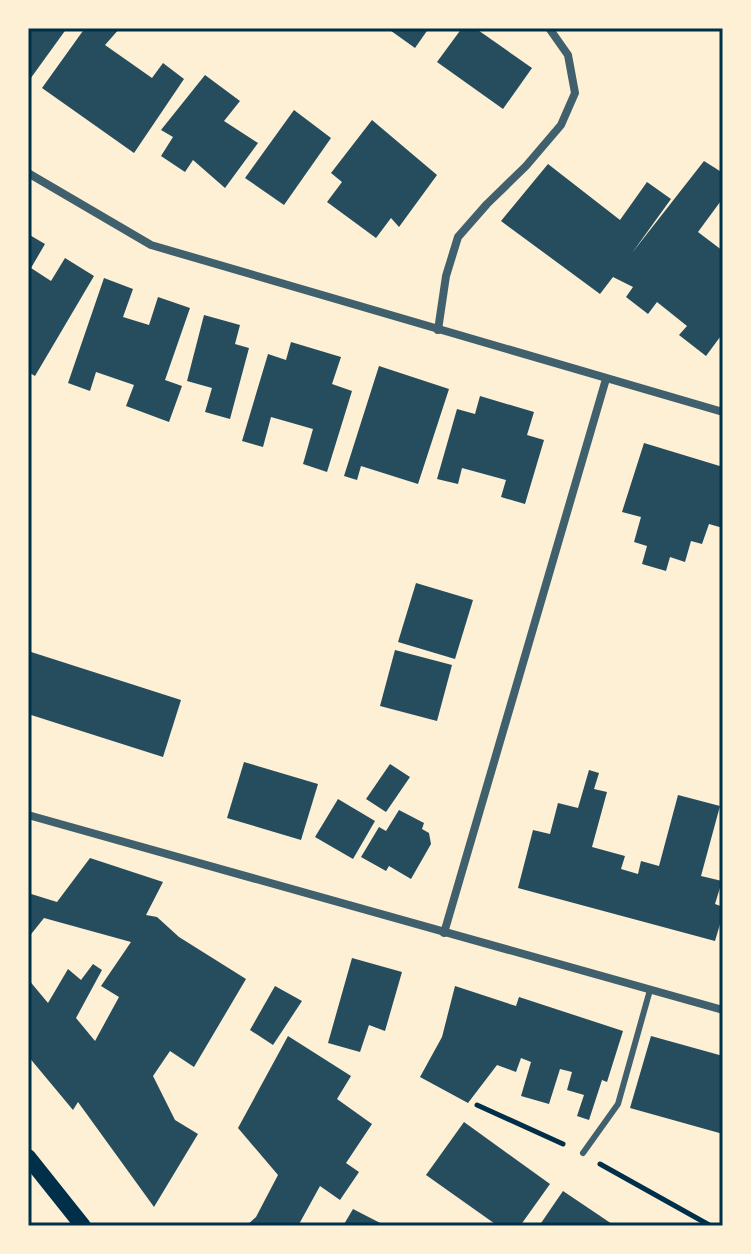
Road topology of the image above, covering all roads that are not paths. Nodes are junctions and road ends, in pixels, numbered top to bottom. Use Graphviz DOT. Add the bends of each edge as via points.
graph roads {
  1 [pos="549,28"];
  2 [pos="28,173"];
  3 [pos="438,330"];
  4 [pos="606,379"];
  5 [pos="723,412"];
  6 [pos="28,815"];
  7 [pos="444,933"];
  8 [pos="650,990"];
  9 [pos="723,1010"];
  10 [pos="583,1153"];
  11 [pos="28,1157"];
  12 [pos="83,1226"];
  1 -- 3 [label="street" via="568,55 575,93 561,125 458,237"];
  2 -- 3 [label="street" via="151,245"];
  3 -- 4 [label="street"];
  4 -- 5 [label="street"];
  4 -- 7 [label="street"];
  6 -- 7 [label="street"];
  7 -- 8 [label="street"];
  8 -- 9 [label="street"];
  8 -- 10 [label="lane" via="618,1104"];
  11 -- 12 [label="main road"];
}
